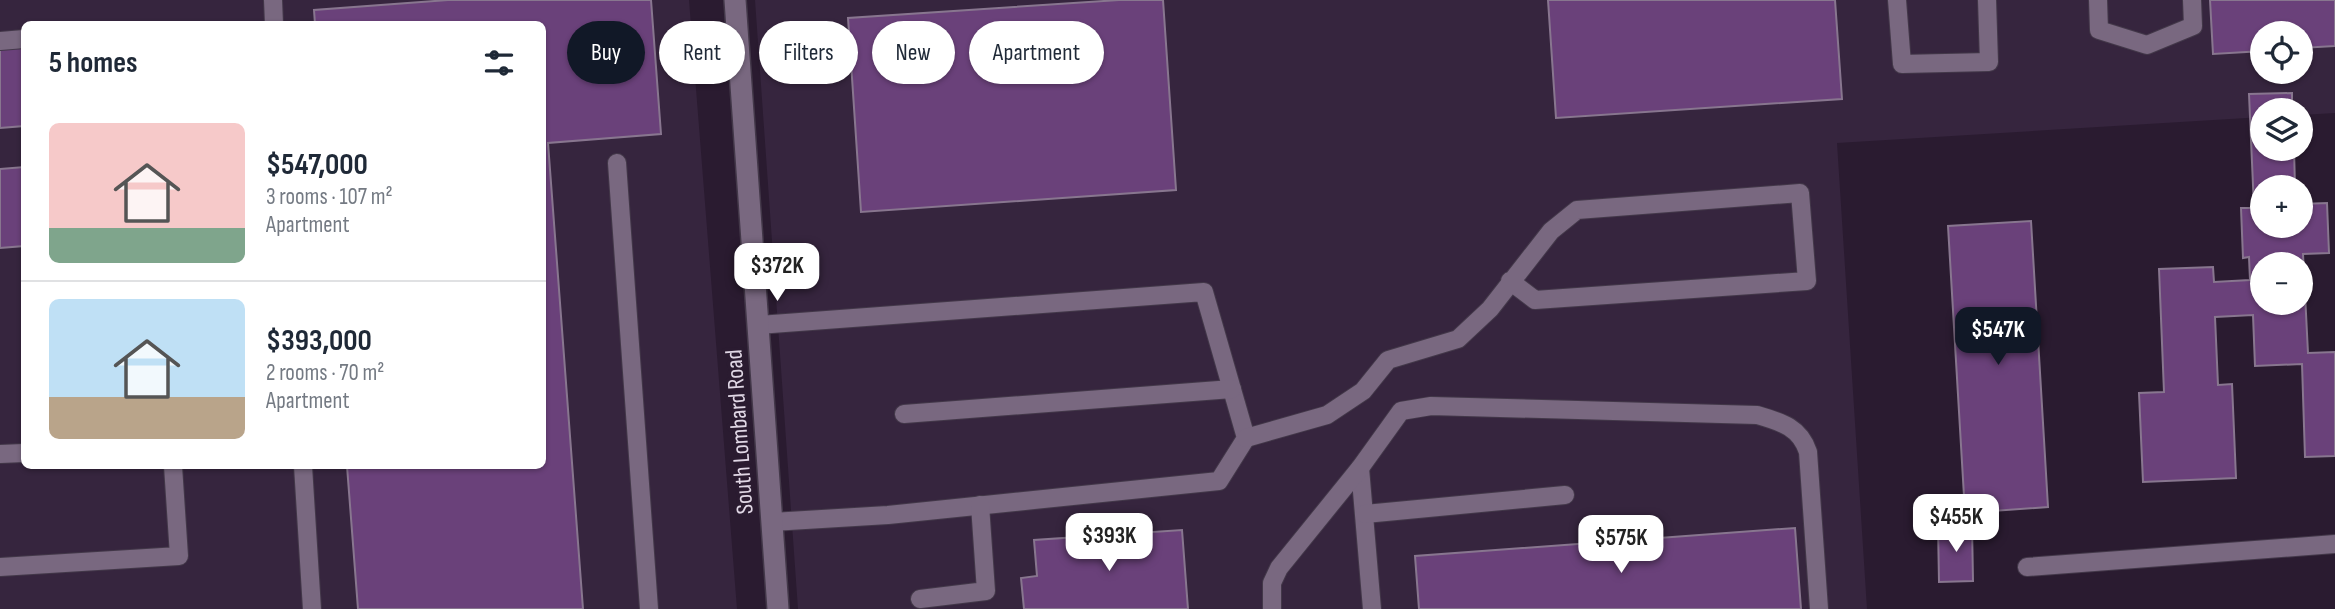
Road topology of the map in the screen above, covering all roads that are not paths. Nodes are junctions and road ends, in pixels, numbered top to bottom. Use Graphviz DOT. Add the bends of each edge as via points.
graph roads {
  1 [pos="273,0"];
  2 [pos="735,0"];
  3 [pos="1897,0"];
  4 [pos="1986,0"];
  5 [pos="2098,0"];
  6 [pos="2192,0"];
  7 [pos="274,21"];
  8 [pos="21,39"];
  9 [pos="0,41"];
  10 [pos="617,163"];
  11 [pos="1510,281"];
  12 [pos="758,325"];
  13 [pos="1232,389"];
  14 [pos="904,414"];
  15 [pos="1246,438"];
  16 [pos="21,453"];
  17 [pos="0,454"];
  18 [pos="1360,468"];
  19 [pos="173,469"];
  20 [pos="303,469"];
  21 [pos="1565,495"];
  22 [pos="980,505"];
  23 [pos="1365,514"];
  24 [pos="772,522"];
  25 [pos="2335,544"];
  26 [pos="0,567"];
  27 [pos="2027,567"];
  28 [pos="920,599"];
  29 [pos="312,609"];
  30 [pos="649,609"];
  31 [pos="778,609"];
  32 [pos="1272,609"];
  33 [pos="1372,609"];
  34 [pos="1819,609"];
  1 -- 7 [label="lane"];
  2 -- 12 [label="street, South Lombard Road"];
  3 -- 4 [label="lane" via="1902,64 1989,62"];
  5 -- 6 [label="lane" via="2099,30 2147,45 2193,26"];
  8 -- 9 [label="lane"];
  10 -- 30 [label="lane"];
  11 -- 11 [label="lane" via="1551,231 1577,210 1800,193 1807,281 1535,300"];
  11 -- 15 [label="lane" via="1490,309 1458,339 1388,360 1363,391 1326,415"];
  12 -- 13 [label="lane" via="1204,292"];
  12 -- 24 [label="street, South Lombard Road"];
  13 -- 14 [label="lane"];
  13 -- 15 [label="lane"];
  15 -- 22 [label="lane" via="1219,481"];
  16 -- 17 [label="lane"];
  18 -- 23 [label="lane"];
  18 -- 32 [label="lane" via="1279,568 1272,583"];
  18 -- 34 [label="lane" via="1401,411 1431,406 1758,415 1794,428 1805,441"];
  19 -- 26 [label="lane" via="179,556"];
  20 -- 29 [label="lane"];
  21 -- 23 [label="lane"];
  22 -- 24 [label="lane"];
  22 -- 28 [label="lane" via="986,591"];
  23 -- 33 [label="lane"];
  24 -- 31 [label="street, South Lombard Road"];
  25 -- 27 [label="lane"];
}
